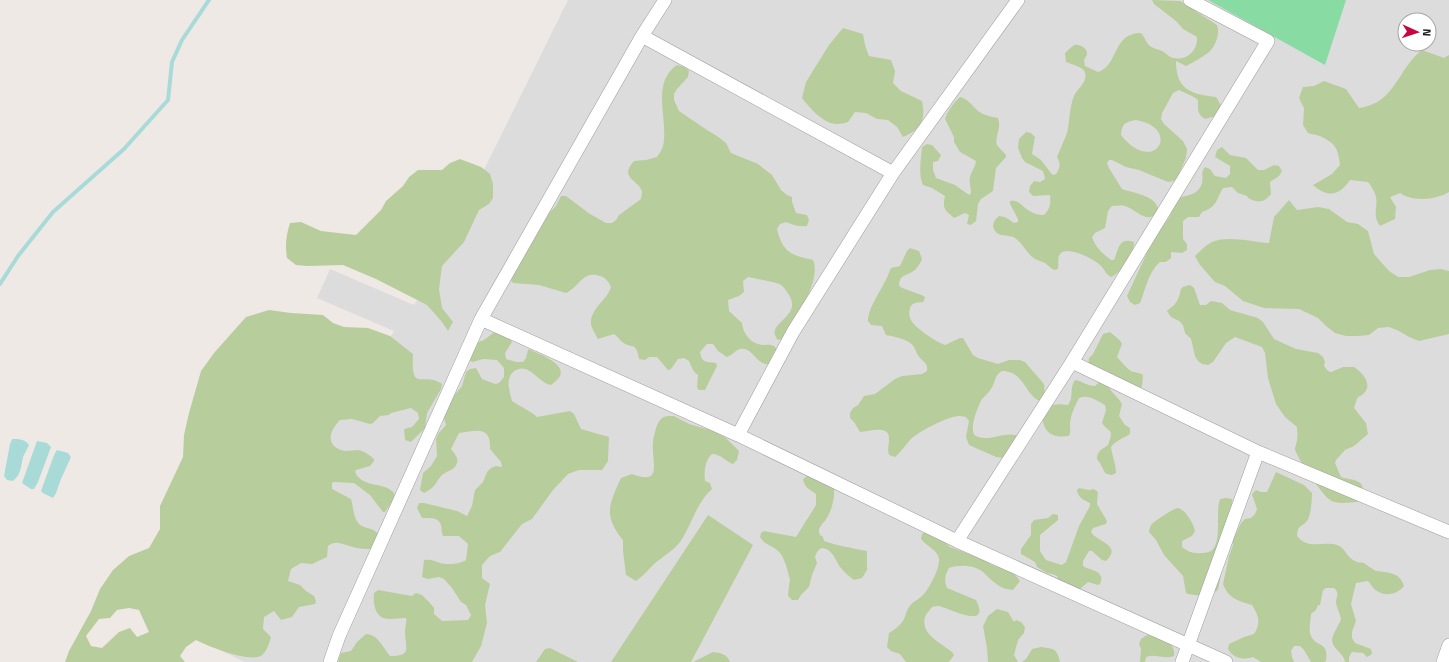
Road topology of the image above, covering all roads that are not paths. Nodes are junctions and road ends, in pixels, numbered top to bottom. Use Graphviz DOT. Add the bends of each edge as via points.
graph roads {
  1 [pos="665,0"];
  2 [pos="1018,0"];
  3 [pos="1190,0"];
  4 [pos="642,36"];
  5 [pos="893,173"];
  6 [pos="481,319"];
  7 [pos="1072,362"];
  8 [pos="738,435"];
  9 [pos="1258,452"];
  10 [pos="1449,532"];
  11 [pos="957,540"];
  12 [pos="1187,645"];
  13 [pos="1449,645"];
  14 [pos="330,662"];
  15 [pos="1182,662"];
  16 [pos="1226,662"];
  17 [pos="1443,662"];
  1 -- 4 [label="street"];
  2 -- 5 [label="street"];
  3 -- 7 [label="street" via="1268,41"];
  4 -- 5 [label="street"];
  4 -- 6 [label="street"];
  5 -- 8 [label="street" via="793,332"];
  6 -- 8 [label="street"];
  6 -- 14 [label="street" via="339,636"];
  7 -- 9 [label="street"];
  7 -- 11 [label="street"];
  8 -- 11 [label="street"];
  9 -- 10 [label="street"];
  9 -- 12 [label="street"];
  11 -- 12 [label="street"];
  12 -- 15 [label="street"];
  12 -- 16 [label="street"];
  13 -- 17 [label="street"];
}
